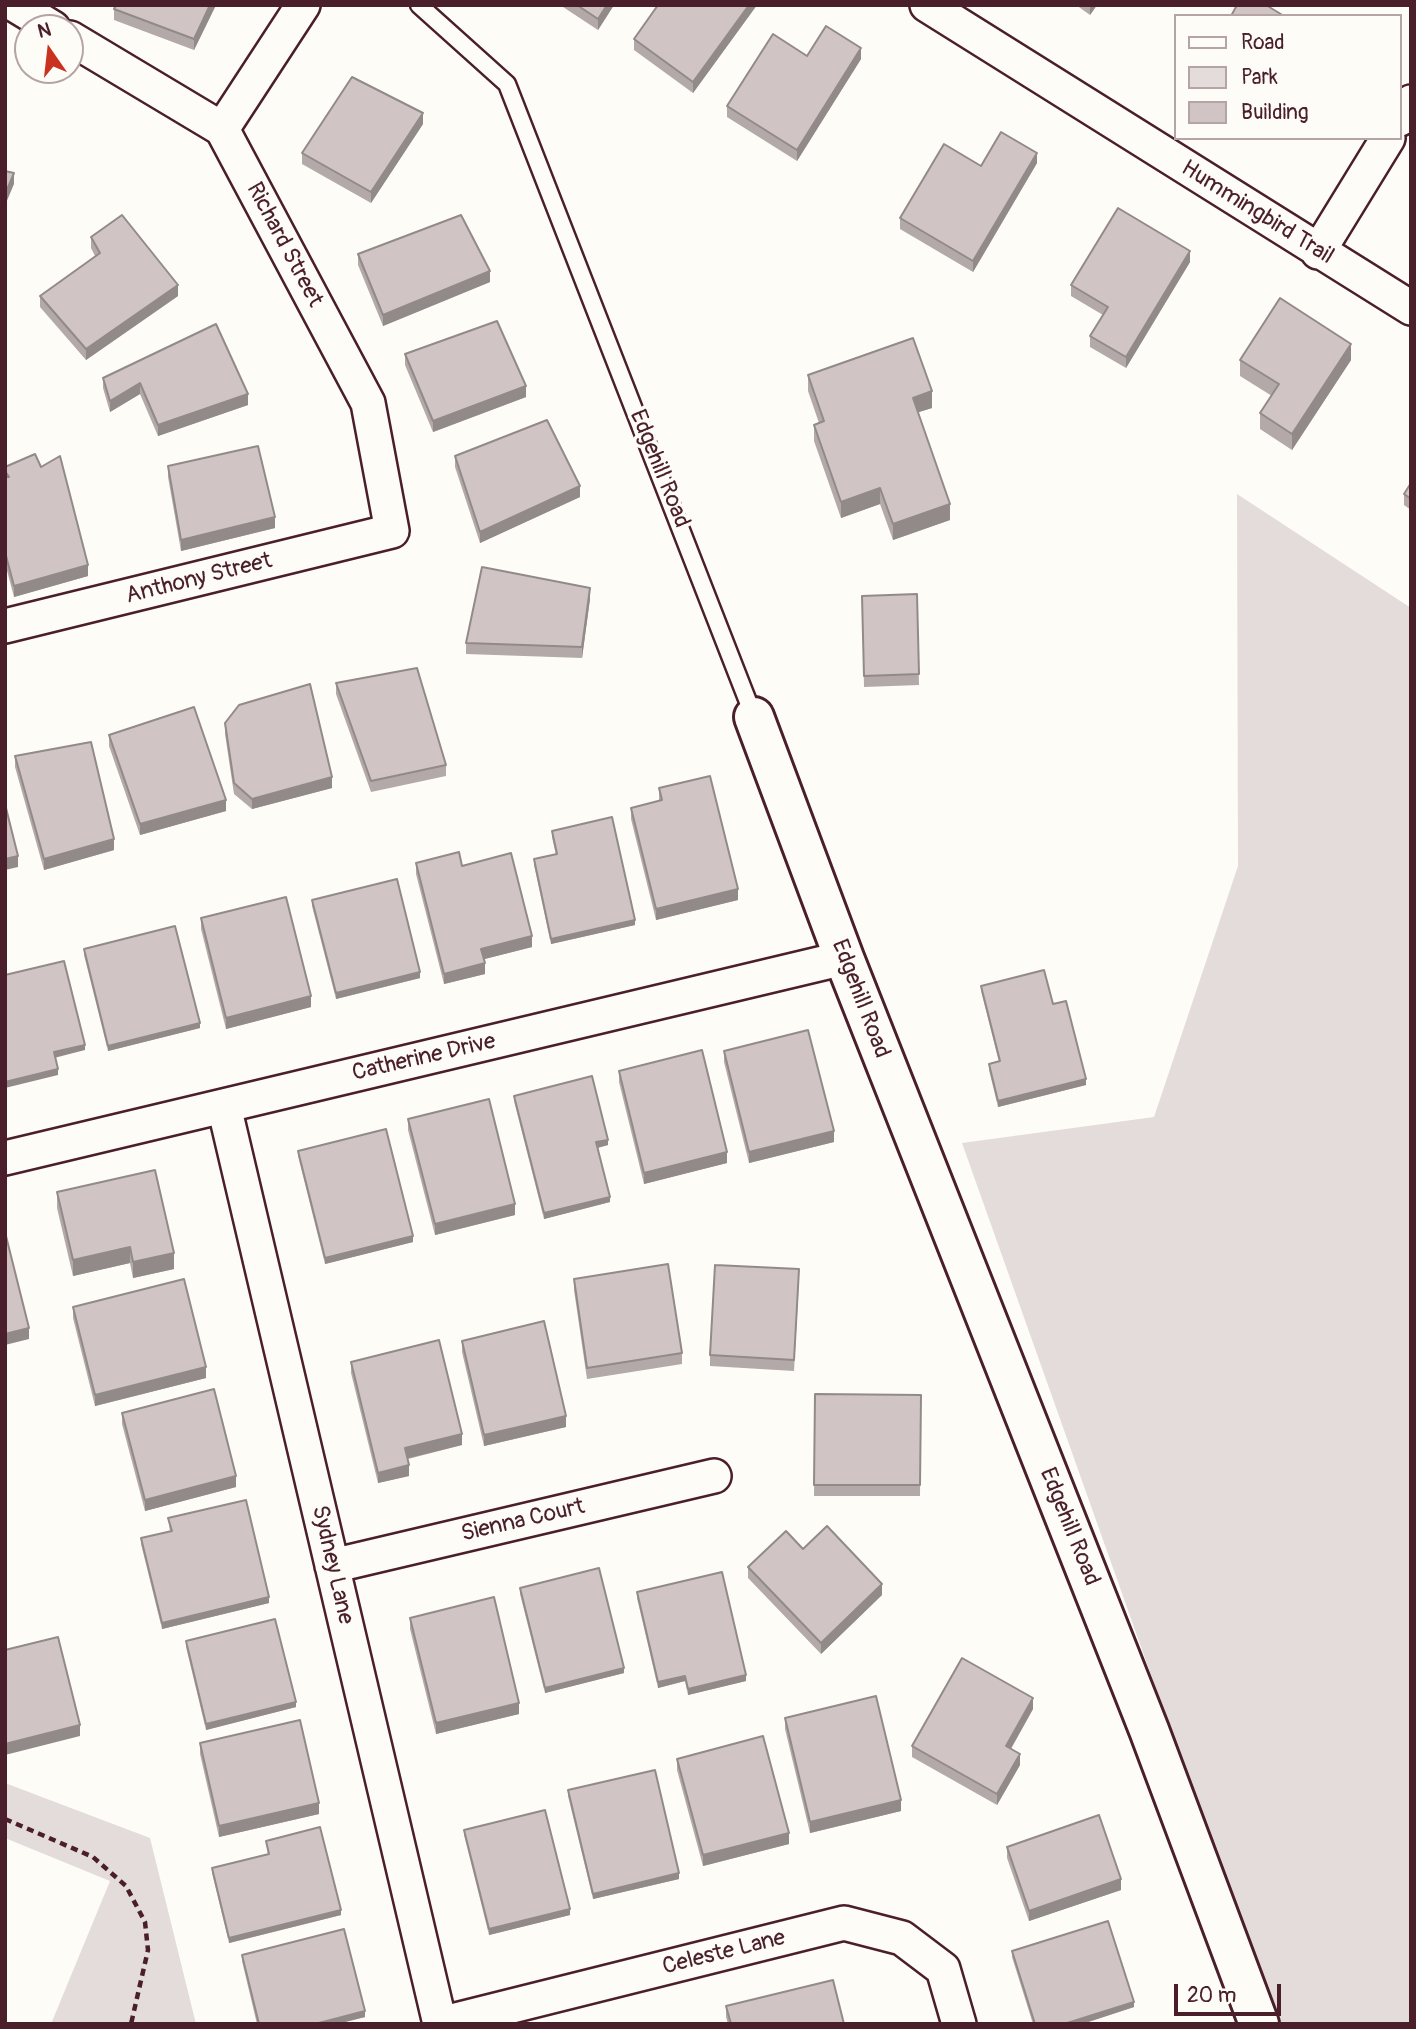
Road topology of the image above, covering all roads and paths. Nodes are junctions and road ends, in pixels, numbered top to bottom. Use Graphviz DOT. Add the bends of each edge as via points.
graph roads {
  1 [pos="303,5"];
  2 [pos="419,5"];
  3 [pos="927,5"];
  4 [pos="84,46"];
  5 [pos="222,129"];
  6 [pos="1387,140"];
  7 [pos="1318,252"];
  8 [pos="1411,308"];
  9 [pos="392,531"];
  10 [pos="5,626"];
  11 [pos="754,717"];
  12 [pos="844,958"];
  13 [pos="224,1105"];
  14 [pos="5,1158"];
  15 [pos="714,1476"];
  16 [pos="332,1566"];
  17 [pos="5,1819"];
  18 [pos="131,2024"];
  19 [pos="440,2024"];
  20 [pos="959,2024"];
  21 [pos="1259,2024"];
  1 -- 5 [label="street"];
  2 -- 11 [label="lane, Edgehill Road" via="507,85"];
  3 -- 7 [label="street, Hummingbird Trail"];
  4 -- 5 [label="street"];
  5 -- 9 [label="street, Richard Street" via="368,402"];
  6 -- 7 [label="street"];
  7 -- 8 [label="street, Hummingbird Trail"];
  9 -- 10 [label="street, Anthony Street"];
  11 -- 12 [label="street, Edgehill Road"];
  12 -- 13 [label="street, Catherine Drive"];
  12 -- 21 [label="street, Edgehill Road" via="1149,1730"];
  13 -- 14 [label="street, Catherine Drive"];
  13 -- 16 [label="street, Sydney Lane"];
  15 -- 16 [label="street, Sienna Court"];
  16 -- 19 [label="street, Sydney Lane"];
  17 -- 18 [label="path" via="93,1857 126,1886 145,1922 148,1950"];
  19 -- 20 [label="street, Celeste Lane" via="844,1923 902,1938 943,1969"];
}
